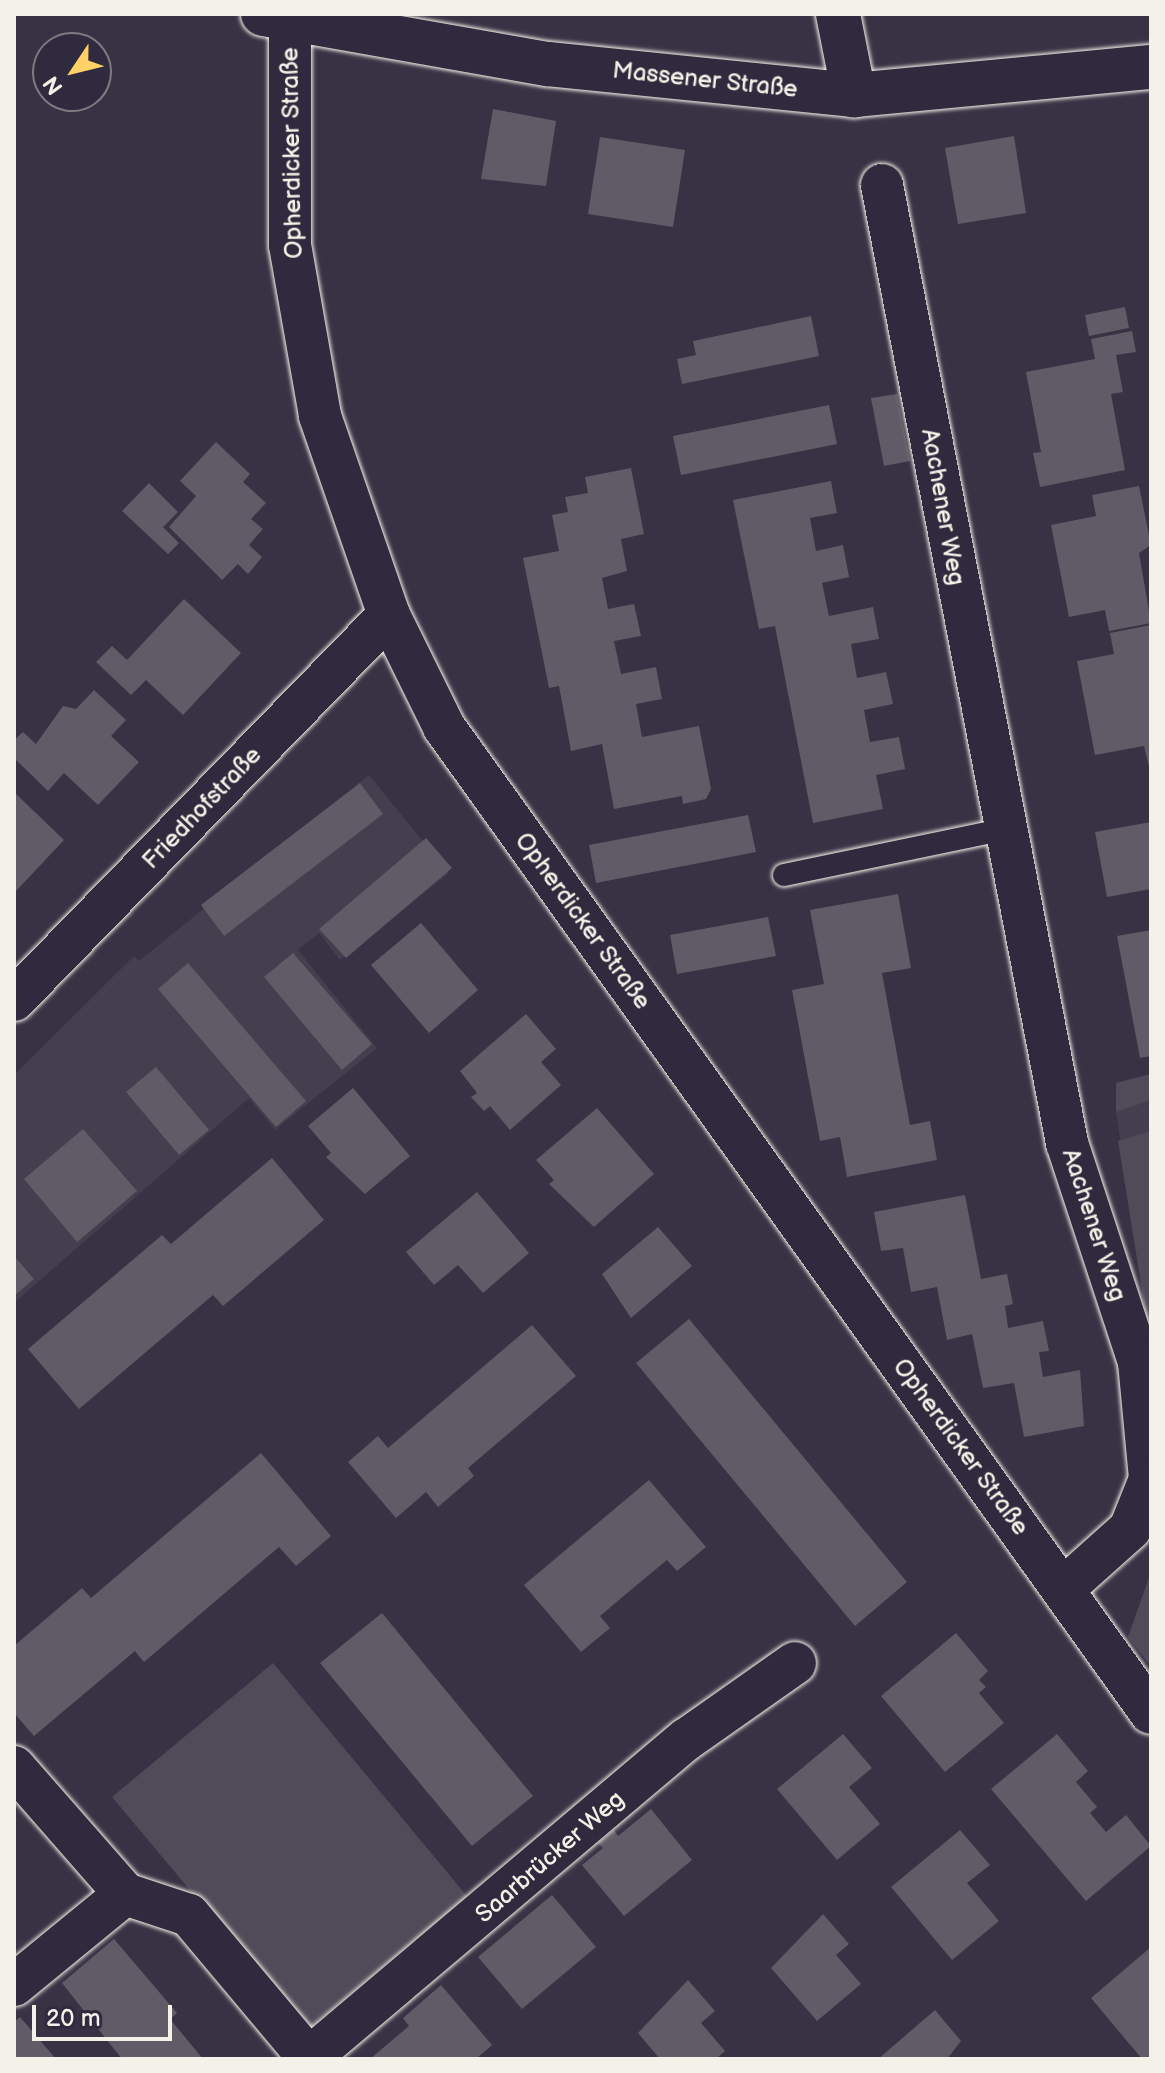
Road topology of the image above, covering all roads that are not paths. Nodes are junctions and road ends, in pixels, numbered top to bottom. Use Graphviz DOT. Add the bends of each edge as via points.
graph roads {
  1 [pos="838,14"];
  2 [pos="276,16"];
  3 [pos="1151,67"];
  4 [pos="854,95"];
  5 [pos="882,185"];
  6 [pos="389,615"];
  7 [pos="1002,830"];
  8 [pos="784,875"];
  9 [pos="14,1000"];
  10 [pos="1063,1589"];
  11 [pos="795,1663"];
  12 [pos="1151,1713"];
  13 [pos="14,1767"];
  14 [pos="125,1894"];
  15 [pos="14,1985"];
  16 [pos="310,2058"];
  1 -- 4 [label="street"];
  2 -- 4 [label="street, Massener Straße" via="548,64"];
  2 -- 6 [label="street, Opherdicker Straße" via="290,245 320,416"];
  3 -- 4 [label="street, Massener Straße"];
  5 -- 7 [label="street, Aachener Weg"];
  6 -- 9 [label="street, Friedhofstraße"];
  6 -- 10 [label="street, Opherdicker Straße" via="444,727"];
  7 -- 8 [label="lane"];
  7 -- 10 [label="street, Aachener Weg" via="1067,1143 1139,1362 1150,1479 1130,1529"];
  10 -- 12 [label="street, Opherdicker Straße"];
  11 -- 16 [label="street, Saarbrücker Weg" via="687,1739"];
  13 -- 14 [label="street"];
  14 -- 15 [label="street"];
  14 -- 16 [label="street" via="189,1915"];
}
